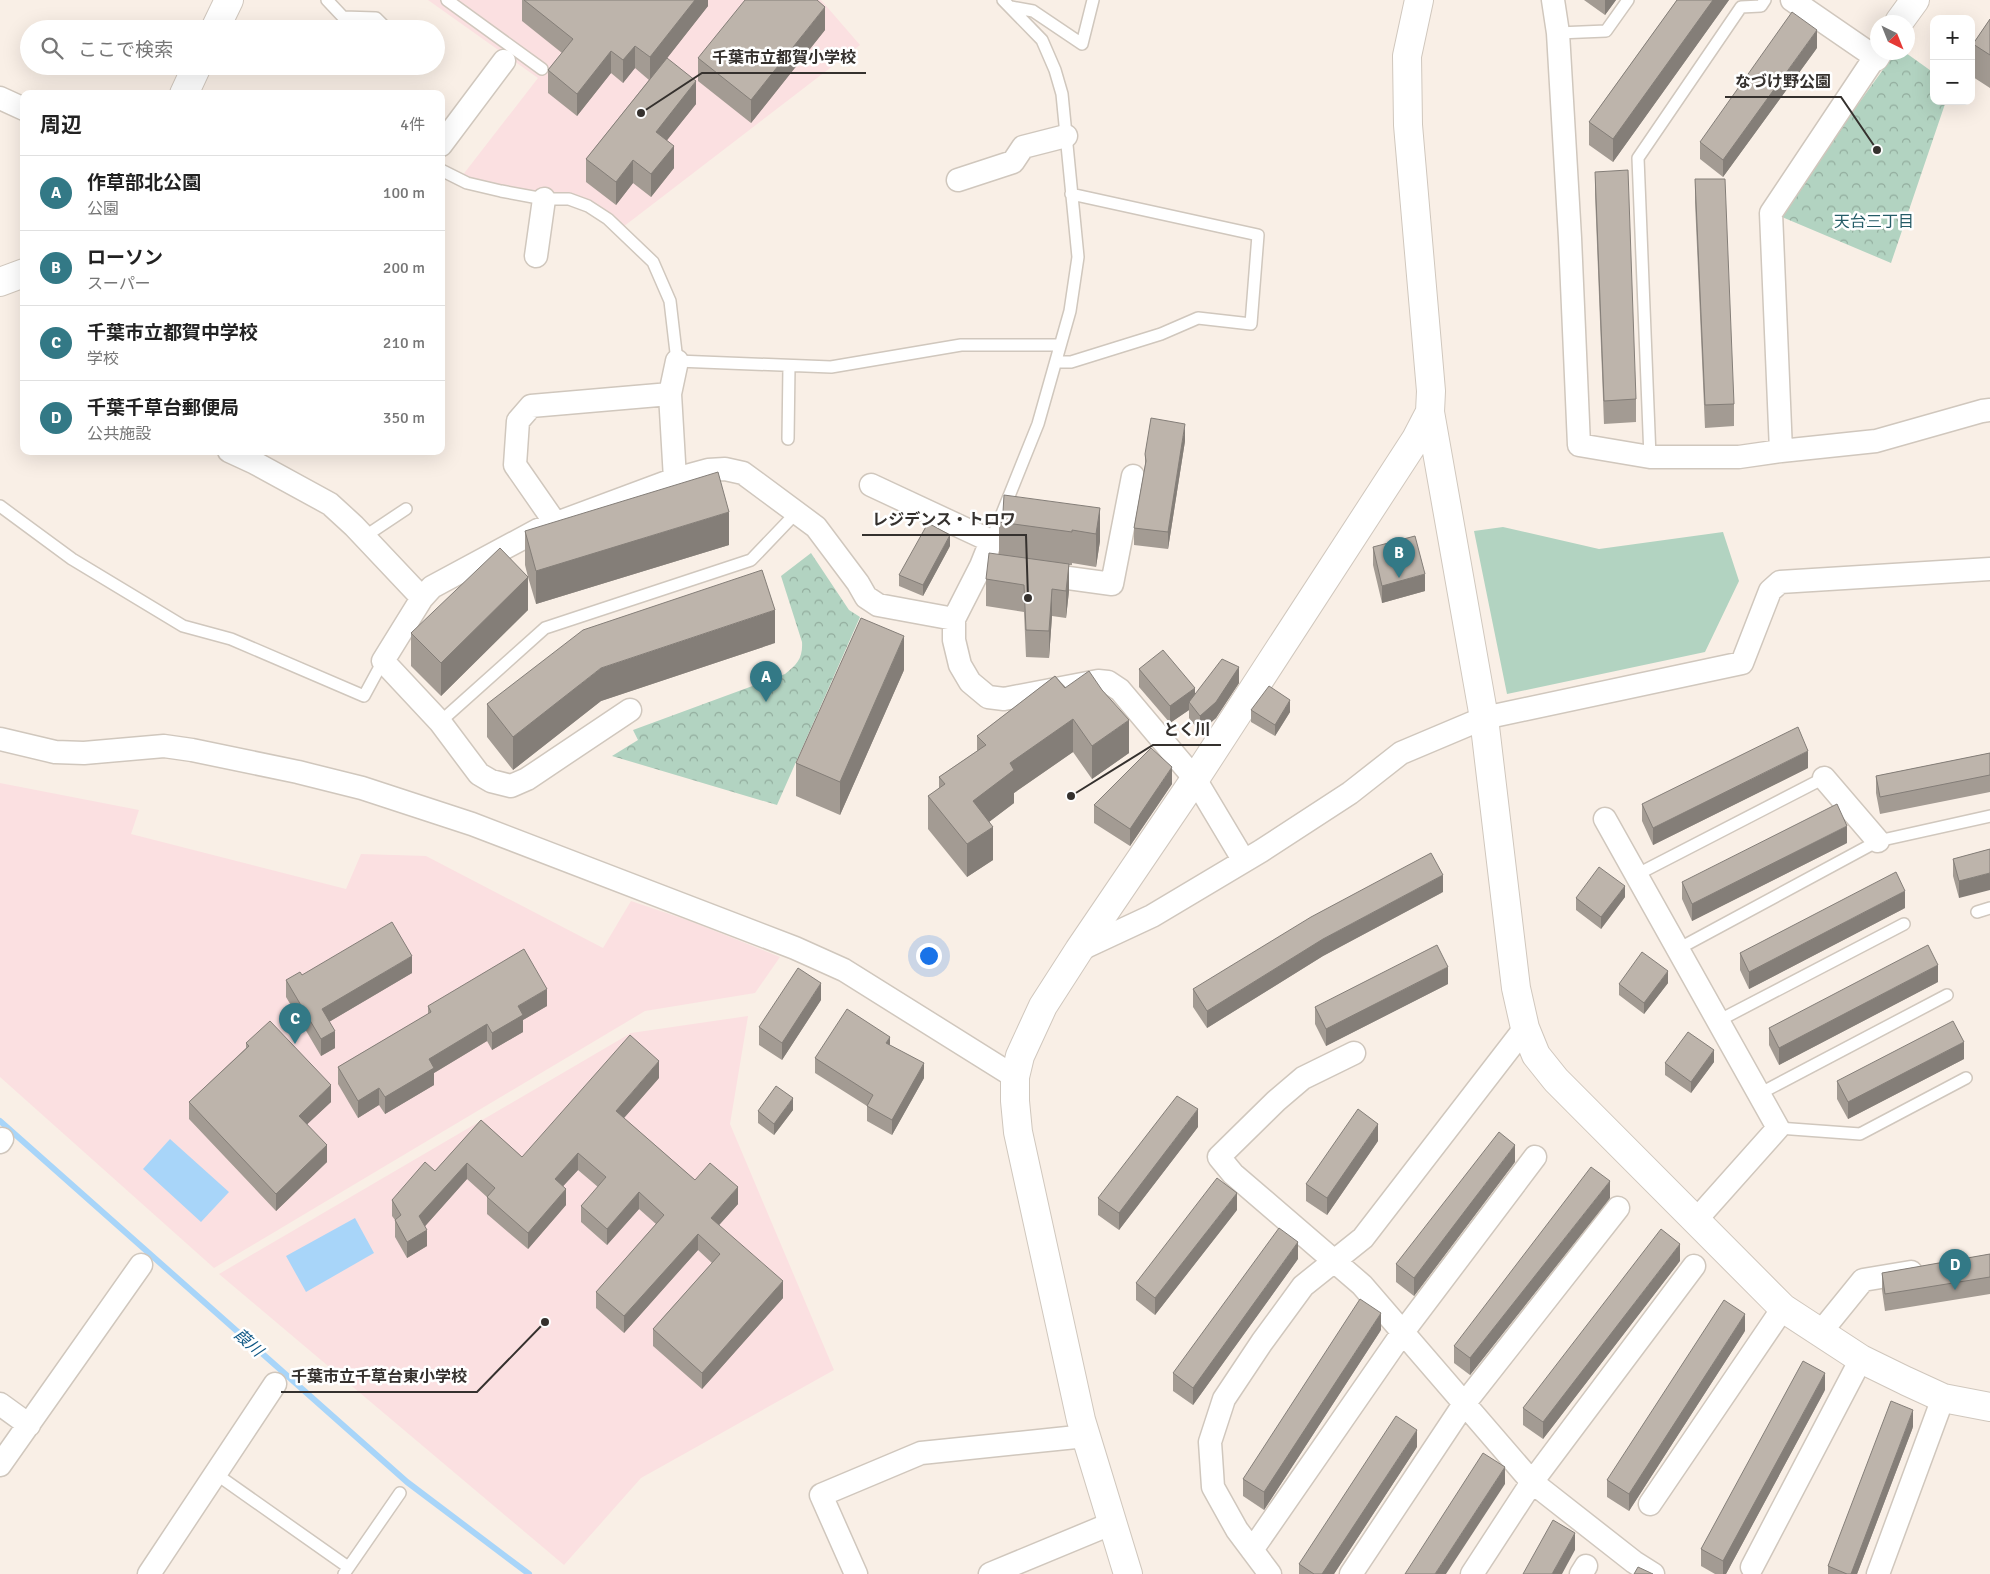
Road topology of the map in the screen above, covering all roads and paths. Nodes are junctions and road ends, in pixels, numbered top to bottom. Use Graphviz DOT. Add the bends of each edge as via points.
graph roads {
  1 [pos="229,0"];
  2 [pos="327,0"];
  3 [pos="447,0"];
  4 [pos="1093,0"];
  5 [pos="1419,0"];
  6 [pos="1553,0"];
  7 [pos="1628,0"];
  8 [pos="1765,0"];
  9 [pos="1792,0"];
  10 [pos="1915,0"];
  11 [pos="1007,3"];
  12 [pos="1904,15"];
  13 [pos="219,20"];
  14 [pos="378,20"];
  15 [pos="1558,33"];
  16 [pos="1870,50"];
  17 [pos="1874,60"];
  18 [pos="504,62"];
  19 [pos="542,68"];
  20 [pos="193,75"];
  21 [pos="186,90"];
  22 [pos="0,98"];
  23 [pos="20,108"];
  24 [pos="1066,136"];
  25 [pos="445,139"];
  26 [pos="445,172"];
  27 [pos="958,180"];
  28 [pos="1071,194"];
  29 [pos="544,198"];
  30 [pos="536,256"];
  31 [pos="20,274"];
  32 [pos="0,282"];
  33 [pos="1060,345"];
  34 [pos="677,361"];
  35 [pos="1056,362"];
  36 [pos="789,366"];
  37 [pos="670,394"];
  38 [pos="1987,408"];
  39 [pos="1430,412"];
  40 [pos="788,439"];
  41 [pos="1781,451"];
  42 [pos="1650,456"];
  43 [pos="252,457"];
  44 [pos="1133,476"];
  45 [pos="675,479"];
  46 [pos="871,485"];
  47 [pos="0,506"];
  48 [pos="406,509"];
  49 [pos="796,513"];
  50 [pos="556,524"];
  51 [pos="364,537"];
  52 [pos="991,541"];
  53 [pos="1000,569"];
  54 [pos="1990,569"];
  55 [pos="422,598"];
  56 [pos="954,619"];
  57 [pos="383,661"];
  58 [pos="630,710"];
  59 [pos="1484,718"];
  60 [pos="440,722"];
  61 [pos="0,739"];
  62 [pos="1824,778"];
  63 [pos="1195,779"];
  64 [pos="1990,816"];
  65 [pos="1605,820"];
  66 [pos="1878,841"];
  67 [pos="1244,861"];
  68 [pos="1636,875"];
  69 [pos="1990,908"];
  70 [pos="1978,912"];
  71 [pos="1904,924"];
  72 [pos="1678,949"];
  73 [pos="1079,950"];
  74 [pos="1947,995"];
  75 [pos="1718,1021"];
  76 [pos="1525,1028"];
  77 [pos="1354,1053"];
  78 [pos="1014,1077"];
  79 [pos="1966,1078"];
  80 [pos="1759,1094"];
  81 [pos="1778,1128"];
  82 [pos="1535,1157"];
  83 [pos="1618,1208"];
  84 [pos="1696,1220"];
  85 [pos="1334,1261"];
  86 [pos="141,1265"];
  87 [pos="1694,1266"];
  88 [pos="1930,1270"];
  89 [pos="1783,1308"];
  90 [pos="1403,1332"];
  91 [pos="1820,1333"];
  92 [pos="1861,1360"];
  93 [pos="274,1384"];
  94 [pos="1943,1398"];
  95 [pos="0,1404"];
  96 [pos="1464,1404"];
  97 [pos="1990,1407"];
  98 [pos="29,1425"];
  99 [pos="1086,1436"];
  100 [pos="0,1465"];
  101 [pos="216,1474"];
  102 [pos="1532,1482"];
  103 [pos="400,1494"];
  104 [pos="1650,1504"];
  105 [pos="1113,1523"];
  106 [pos="1252,1550"];
  107 [pos="1752,1567"];
  108 [pos="346,1571"];
  109 [pos="149,1574"];
  110 [pos="856,1574"];
  111 [pos="990,1574"];
  112 [pos="1128,1574"];
  113 [pos="1270,1574"];
  114 [pos="1351,1574"];
  115 [pos="1472,1574"];
  116 [pos="1653,1574"];
  117 [pos="1878,1574"];
  1 -- 13 [label="street"];
  2 -- 14 [label="lane" via="343,17"];
  3 -- 19 [label="lane"];
  4 -- 11 [label="lane" via="1082,44 1033,11"];
  5 -- 39 [label="street" via="1406,56"];
  6 -- 15 [label="street"];
  7 -- 15 [label="lane" via="1606,31"];
  8 -- 42 [label="lane" via="1761,6 1741,7 1638,158"];
  9 -- 16 [label="street"];
  10 -- 12 [label="street"];
  11 -- 24 [label="lane" via="1042,40 1062,94"];
  15 -- 42 [label="street" via="1579,446"];
  17 -- 41 [label="street" via="1771,213"];
  18 -- 25 [label="street"];
  20 -- 21 [label="street"];
  22 -- 23 [label="street"];
  24 -- 27 [label="street" via="1023,147 1013,162"];
  24 -- 28 [label="lane"];
  26 -- 29 [label="lane" via="467,183"];
  28 -- 33 [label="lane" via="1078,257 1070,311"];
  28 -- 35 [label="lane" via="1258,235 1251,324 1198,318 1160,334 1071,362"];
  29 -- 30 [label="street"];
  29 -- 34 [label="lane" via="569,199 588,206 608,219 653,262 670,301"];
  31 -- 32 [label="street"];
  33 -- 35 [label="lane"];
  33 -- 36 [label="lane" via="961,345 831,367"];
  34 -- 36 [label="lane"];
  34 -- 37 [label="street"];
  35 -- 52 [label="lane" via="1038,424"];
  36 -- 40 [label="lane"];
  37 -- 45 [label="street"];
  37 -- 50 [label="street" via="531,406 518,421 515,464"];
  38 -- 41 [label="street" via="1876,441"];
  39 -- 59 [label="street"];
  39 -- 63 [label="street" via="1416,440"];
  41 -- 42 [label="street" via="1739,457"];
  43 -- 51 [label="street" via="330,504"];
  44 -- 53 [label="street" via="1112,584"];
  45 -- 49 [label="street" via="708,470 742,473"];
  45 -- 50 [label="street"];
  46 -- 52 [label="street"];
  47 -- 57 [label="lane" via="72,559 182,626 231,639 364,696"];
  48 -- 51 [label="lane"];
  49 -- 56 [label="street" via="816,527 866,597 878,605"];
  49 -- 60 [label="lane" via="751,560 546,628"];
  50 -- 55 [label="street" via="538,530 432,587"];
  51 -- 55 [label="street"];
  52 -- 53 [label="street"];
  53 -- 56 [label="street"];
  54 -- 59 [label="street" via="1780,582 1770,591 1742,663"];
  55 -- 57 [label="street"];
  56 -- 63 [label="street" via="954,640 960,665 970,682 988,696 1004,699 1098,681 1108,682 1120,690"];
  57 -- 60 [label="street"];
  58 -- 60 [label="street" via="527,779 511,786 479,774"];
  59 -- 67 [label="street" via="1401,753 1350,793"];
  59 -- 76 [label="street" via="1516,988"];
  61 -- 78 [label="street" via="55,752 84,753 164,746 192,750 362,788 472,824 795,948 844,970"];
  62 -- 66 [label="street"];
  62 -- 68 [label="lane"];
  63 -- 67 [label="street"];
  63 -- 73 [label="street"];
  64 -- 66 [label="lane"];
  65 -- 68 [label="street"];
  66 -- 72 [label="lane"];
  67 -- 73 [label="street" via="1152,916"];
  68 -- 72 [label="street"];
  69 -- 70 [label="lane"];
  71 -- 75 [label="lane"];
  72 -- 75 [label="street"];
  73 -- 78 [label="street" via="1043,1006"];
  74 -- 80 [label="lane"];
  75 -- 80 [label="street"];
  76 -- 84 [label="street" via="1536,1055 1556,1080"];
  76 -- 85 [label="street" via="1363,1238"];
  77 -- 85 [label="street" via="1304,1078 1219,1157 1233,1174"];
  78 -- 99 [label="street" via="1018,1132"];
  79 -- 81 [label="lane" via="1860,1134"];
  80 -- 81 [label="street"];
  81 -- 84 [label="street"];
  82 -- 90 [label="street"];
  83 -- 96 [label="street"];
  84 -- 89 [label="street"];
  85 -- 90 [label="street" via="1362,1285"];
  85 -- 106 [label="street" via="1303,1286 1262,1342 1224,1400 1210,1442 1213,1487"];
  86 -- 98 [label="street"];
  87 -- 102 [label="street"];
  88 -- 91 [label="street" via="1863,1280"];
  89 -- 91 [label="street"];
  89 -- 104 [label="street"];
  90 -- 96 [label="street"];
  90 -- 106 [label="street"];
  91 -- 92 [label="street"];
  92 -- 94 [label="street"];
  92 -- 107 [label="street"];
  93 -- 101 [label="street"];
  94 -- 97 [label="street"];
  94 -- 117 [label="street"];
  95 -- 98 [label="street"];
  96 -- 102 [label="street"];
  96 -- 114 [label="street"];
  98 -- 100 [label="street"];
  99 -- 105 [label="street"];
  99 -- 110 [label="street" via="920,1453 821,1495"];
  101 -- 108 [label="lane"];
  101 -- 109 [label="street"];
  102 -- 115 [label="street"];
  102 -- 116 [label="street"];
  103 -- 108 [label="lane"];
  105 -- 111 [label="street"];
  105 -- 112 [label="street"];
  106 -- 113 [label="street"];
}
